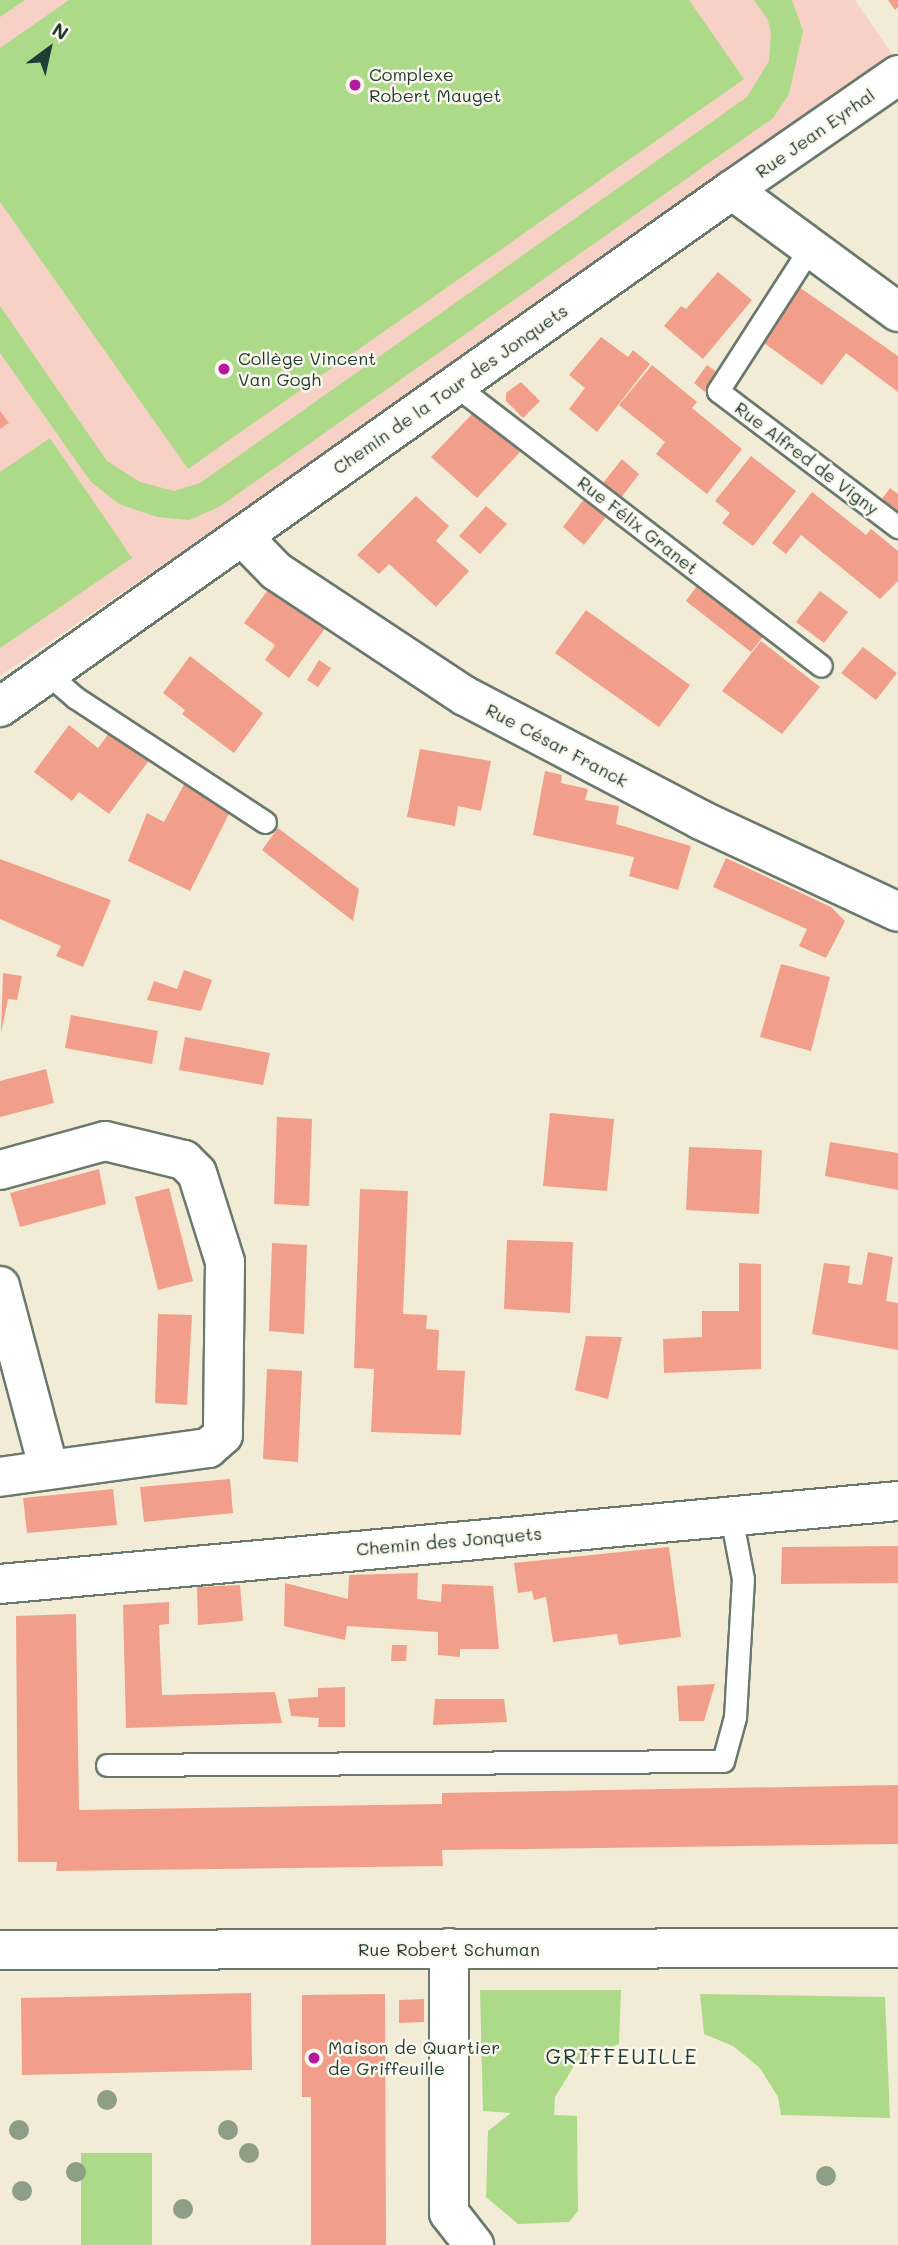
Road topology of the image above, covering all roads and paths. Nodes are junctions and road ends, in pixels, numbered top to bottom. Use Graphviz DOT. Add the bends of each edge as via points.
graph roads {
  1 [pos="898,75"];
  2 [pos="732,190"];
  3 [pos="810,247"];
  4 [pos="898,312"];
  5 [pos="455,385"];
  6 [pos="898,527"];
  7 [pos="242,536"];
  8 [pos="821,666"];
  9 [pos="47,673"];
  10 [pos="0,707"];
  11 [pos="265,822"];
  12 [pos="898,912"];
  13 [pos="0,1170"];
  14 [pos="0,1286"];
  15 [pos="49,1470"];
  16 [pos="0,1476"];
  17 [pos="898,1501"];
  18 [pos="732,1516"];
  19 [pos="0,1584"];
  20 [pos="107,1765"];
  21 [pos="449,1948"];
  22 [pos="898,1948"];
  23 [pos="0,1950"];
  24 [pos="474,2245"];
  1 -- 2 [label="street, Rue Jean Eyrhal"];
  2 -- 3 [label="street"];
  2 -- 5 [label="street, Chemin de la Tour des Jonquets"];
  3 -- 4 [label="street"];
  3 -- 6 [label="lane, Rue Alfred de Vigny" via="718,391"];
  5 -- 7 [label="street, Chemin de la Tour des Jonquets"];
  5 -- 8 [label="lane, Rue Félix Granet"];
  7 -- 9 [label="street, Chemin de la Tour des Jonquets"];
  7 -- 12 [label="street, Rue César Franck" via="276,572 465,696 701,820"];
  9 -- 10 [label="street, Chemin de la Tour des Jonquets"];
  9 -- 11 [label="lane" via="75,698"];
  13 -- 15 [label="street" via="105,1141 184,1160 197,1173 225,1262 223,1435 208,1448"];
  14 -- 15 [label="street"];
  15 -- 16 [label="street"];
  17 -- 18 [label="street, Chemin des Jonquets"];
  18 -- 19 [label="street, Chemin des Jonquets"];
  18 -- 20 [label="lane" via="743,1579 735,1717 723,1761"];
  21 -- 22 [label="street, Rue Robert Schuman"];
  21 -- 23 [label="street, Rue Robert Schuman"];
  21 -- 24 [label="street" via="449,2213"];
}
